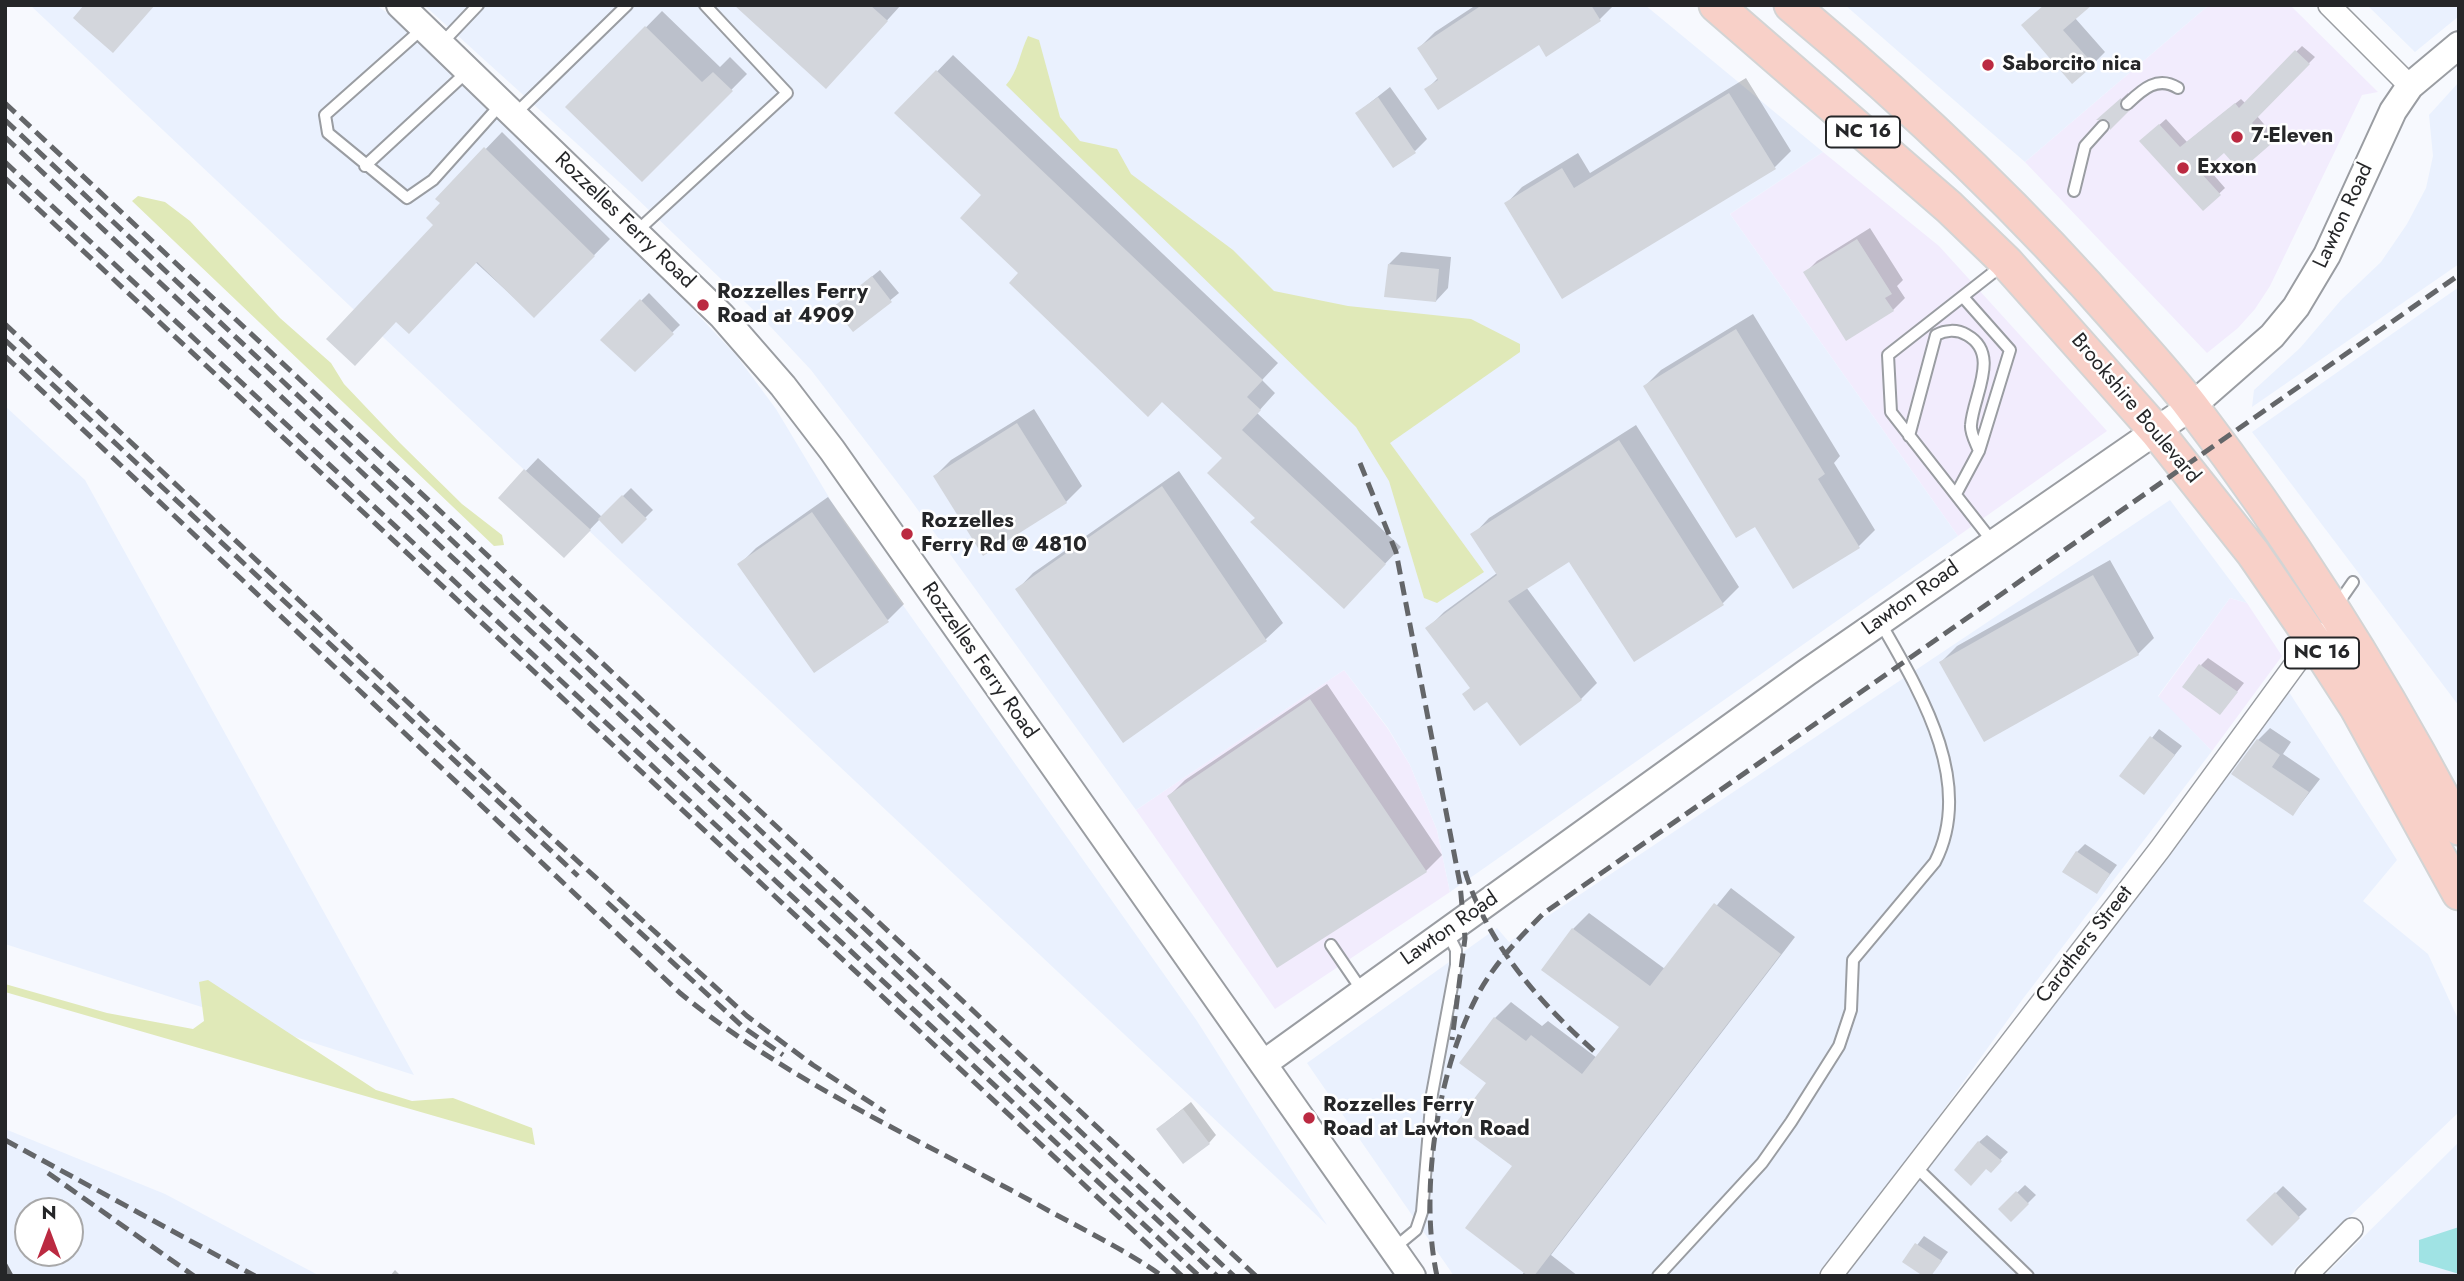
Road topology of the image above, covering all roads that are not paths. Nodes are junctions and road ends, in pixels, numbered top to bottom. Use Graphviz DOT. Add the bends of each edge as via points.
graph roads {
  1 [pos="400,5"];
  2 [pos="478,5"];
  3 [pos="705,5"];
  4 [pos="1716,5"];
  5 [pos="1791,5"];
  6 [pos="2329,5"];
  7 [pos="619,8"];
  8 [pos="433,35"];
  9 [pos="2459,45"];
  10 [pos="469,70"];
  11 [pos="2410,86"];
  12 [pos="2178,88"];
  13 [pos="2127,104"];
  14 [pos="508,109"];
  15 [pos="2103,127"];
  16 [pos="365,166"];
  17 [pos="2074,191"];
  18 [pos="636,233"];
  19 [pos="2006,262"];
  20 [pos="1963,296"];
  21 [pos="2192,406"];
  22 [pos="2157,432"];
  23 [pos="1909,436"];
  24 [pos="1979,451"];
  25 [pos="1956,494"];
  26 [pos="1992,541"];
  27 [pos="2353,582"];
  28 [pos="2334,611"];
  29 [pos="1879,621"];
  30 [pos="2313,640"];
  31 [pos="2459,828"];
  32 [pos="2459,893"];
  33 [pos="1446,931"];
  34 [pos="1331,945"];
  35 [pos="1363,992"];
  36 [pos="1263,1064"];
  37 [pos="1916,1167"];
  38 [pos="2352,1229"];
  39 [pos="1393,1249"];
  40 [pos="1412,1276"];
  41 [pos="1658,1276"];
  42 [pos="1831,1276"];
  43 [pos="2028,1276"];
  44 [pos="2306,1276"];
  1 -- 8 [label="street, Rozzelles Ferry Road"];
  2 -- 8 [label="lane"];
  3 -- 18 [label="lane" via="788,93"];
  4 -- 19 [label="highway, Brookshire Boulevard / NC 16"];
  5 -- 21 [label="highway, Brookshire Boulevard / NC 16" via="1968,161"];
  6 -- 11 [label="street"];
  7 -- 14 [label="lane"];
  8 -- 10 [label="street, Rozzelles Ferry Road"];
  8 -- 16 [label="lane" via="325,116 328,133"];
  9 -- 11 [label="street, Lawton Road"];
  10 -- 14 [label="street, Rozzelles Ferry Road"];
  10 -- 16 [label="lane"];
  11 -- 21 [label="street, Lawton Road" via="2393,111 2327,255 2296,307 2272,335"];
  12 -- 13 [label="lane" via="2152,84"];
  14 -- 16 [label="lane" via="433,180 407,198"];
  14 -- 18 [label="street, Rozzelles Ferry Road"];
  15 -- 17 [label="lane" via="2085,146"];
  18 -- 36 [label="street, Rozzelles Ferry Road" via="722,316 832,450"];
  19 -- 20 [label="lane"];
  19 -- 22 [label="highway, Brookshire Boulevard / NC 16"];
  20 -- 23 [label="lane" via="1888,355 1891,412"];
  20 -- 24 [label="lane" via="2010,350"];
  21 -- 22 [label="street, Lawton Road"];
  21 -- 28 [label="highway, Brookshire Boulevard / NC 16"];
  22 -- 26 [label="street, Lawton Road"];
  22 -- 30 [label="highway, Brookshire Boulevard / NC 16" via="2253,553"];
  23 -- 24 [label="lane" via="1936,335 1965,333 1979,344 1984,357 1970,428"];
  23 -- 25 [label="lane"];
  24 -- 25 [label="lane"];
  25 -- 26 [label="lane"];
  26 -- 29 [label="street, Lawton Road"];
  27 -- 28 [label="lane"];
  28 -- 30 [label="street, Carothers Street"];
  28 -- 31 [label="highway, Brookshire Boulevard / NC 16"];
  29 -- 33 [label="street, Lawton Road"];
  29 -- 41 [label="lane" via="1935,728 1948,782 1943,846 1935,862 1853,960 1851,1010 1839,1046 1791,1122 1762,1163"];
  30 -- 32 [label="highway, Brookshire Boulevard / NC 16" via="2364,720"];
  30 -- 37 [label="street, Carothers Street" via="2160,849"];
  33 -- 35 [label="street, Lawton Road"];
  33 -- 39 [label="lane" via="1456,950 1456,965 1432,1094 1422,1212 1416,1230"];
  34 -- 35 [label="lane"];
  35 -- 36 [label="street, Lawton Road"];
  36 -- 39 [label="street, Rozzelles Ferry Road"];
  37 -- 42 [label="street, Carothers Street"];
  37 -- 43 [label="lane"];
  38 -- 44 [label="street"];
  39 -- 40 [label="street, Rozzelles Ferry Road"];
}
